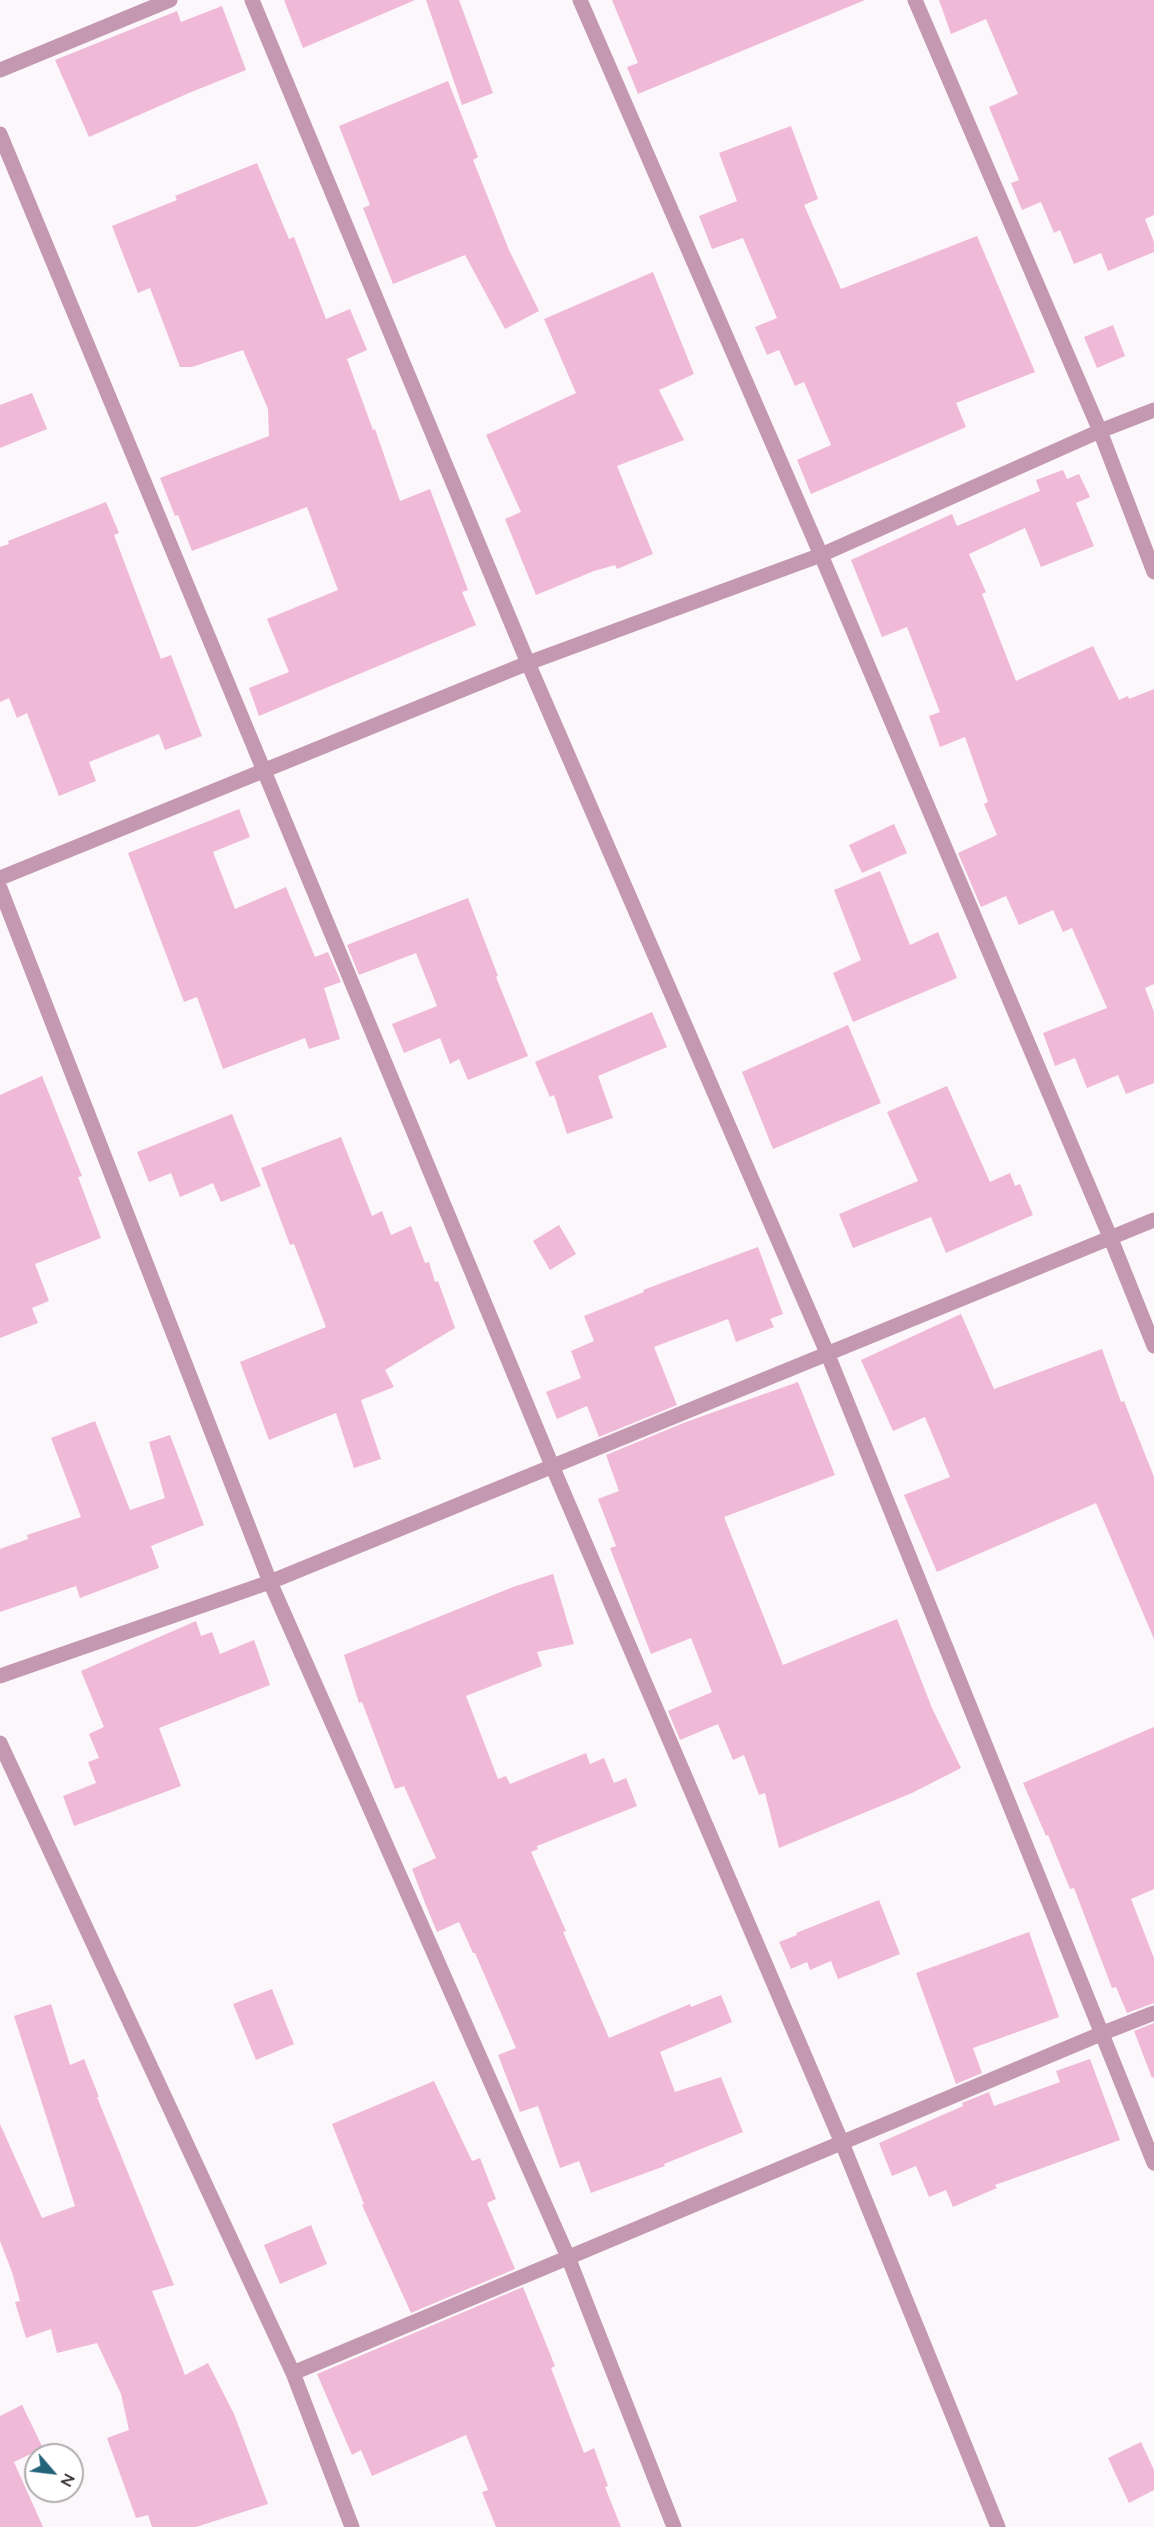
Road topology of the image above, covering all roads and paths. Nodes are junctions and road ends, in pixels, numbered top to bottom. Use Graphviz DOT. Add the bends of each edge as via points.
graph roads {
  1 [pos="170,0"];
  2 [pos="252,0"];
  3 [pos="580,0"];
  4 [pos="915,0"];
  5 [pos="0,70"];
  6 [pos="0,134"];
  7 [pos="1154,410"];
  8 [pos="1100,431"];
  9 [pos="821,555"];
  10 [pos="1154,572"];
  11 [pos="528,663"];
  12 [pos="265,770"];
  13 [pos="0,878"];
  14 [pos="0,888"];
  15 [pos="1154,1220"];
  16 [pos="1111,1239"];
  17 [pos="1154,1346"];
  18 [pos="828,1355"];
  19 [pos="553,1468"];
  20 [pos="270,1582"];
  21 [pos="0,1676"];
  22 [pos="0,1743"];
  23 [pos="1154,2013"];
  24 [pos="1103,2032"];
  25 [pos="842,2143"];
  26 [pos="1154,2163"];
  27 [pos="567,2257"];
  28 [pos="293,2373"];
  29 [pos="352,2527"];
  30 [pos="674,2527"];
  31 [pos="998,2527"];
  1 -- 5 [label="street"];
  2 -- 11 [label="street"];
  3 -- 9 [label="street"];
  4 -- 8 [label="street"];
  6 -- 12 [label="street"];
  7 -- 8 [label="street"];
  8 -- 9 [label="street"];
  8 -- 10 [label="street"];
  9 -- 11 [label="street"];
  9 -- 16 [label="street"];
  11 -- 12 [label="street"];
  11 -- 18 [label="street"];
  12 -- 13 [label="street"];
  12 -- 19 [label="street"];
  14 -- 20 [label="street"];
  15 -- 16 [label="street"];
  16 -- 17 [label="street"];
  16 -- 18 [label="street"];
  18 -- 19 [label="street"];
  18 -- 24 [label="street"];
  19 -- 20 [label="street"];
  19 -- 25 [label="street"];
  20 -- 21 [label="street"];
  20 -- 27 [label="street"];
  22 -- 28 [label="street"];
  23 -- 24 [label="street"];
  24 -- 25 [label="street"];
  24 -- 26 [label="street"];
  25 -- 27 [label="street"];
  25 -- 31 [label="street"];
  27 -- 28 [label="street"];
  27 -- 30 [label="street"];
  28 -- 29 [label="street"];
}
